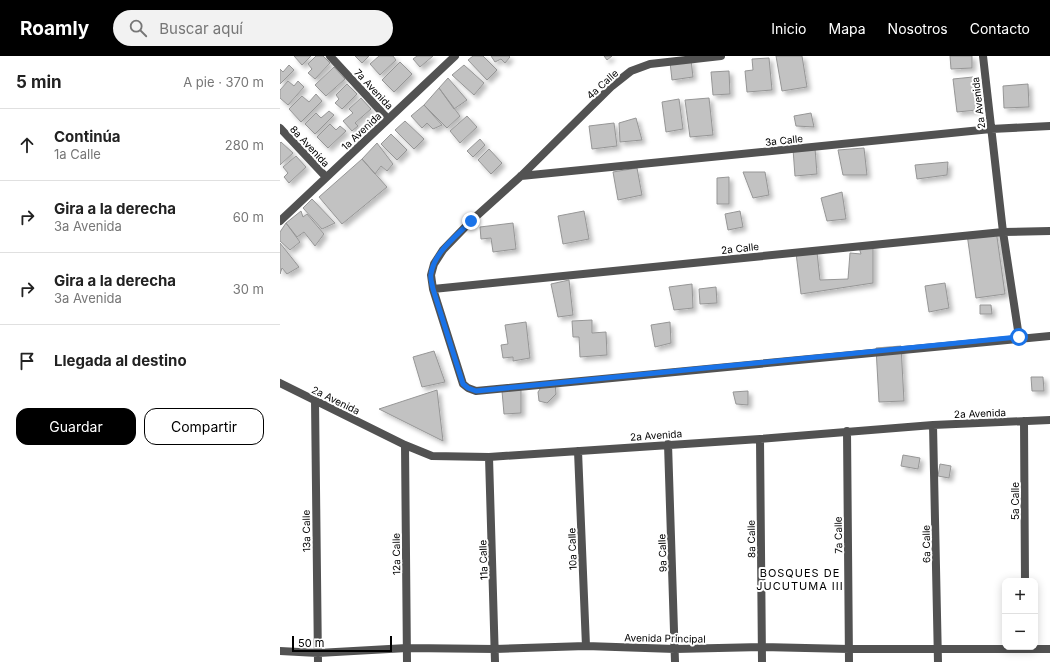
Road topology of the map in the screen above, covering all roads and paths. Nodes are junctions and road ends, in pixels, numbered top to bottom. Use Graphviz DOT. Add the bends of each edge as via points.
graph roads {
  1 [pos="330,56"];
  2 [pos="455,56"];
  3 [pos="721,56"];
  4 [pos="983,56"];
  5 [pos="388,119"];
  6 [pos="1050,126"];
  7 [pos="280,128"];
  8 [pos="992,129"];
  9 [pos="521,176"];
  10 [pos="326,178"];
  11 [pos="280,221"];
  12 [pos="1050,231"];
  13 [pos="1004,232"];
  14 [pos="433,289"];
  15 [pos="1050,336"];
  16 [pos="1019,337"];
  17 [pos="280,383"];
  18 [pos="314,400"];
  19 [pos="1050,420"];
  20 [pos="1024,421"];
  21 [pos="933,425"];
  22 [pos="847,431"];
  23 [pos="760,439"];
  24 [pos="668,444"];
  25 [pos="405,445"];
  26 [pos="578,451"];
  27 [pos="489,457"];
  28 [pos="1025,578"];
  29 [pos="586,646"];
  30 [pos="762,647"];
  31 [pos="408,648"];
  32 [pos="938,648"];
  33 [pos="1002,648"];
  34 [pos="1038,648"];
  35 [pos="496,649"];
  36 [pos="675,649"];
  37 [pos="849,649"];
  38 [pos="1050,649"];
  39 [pos="280,651"];
  40 [pos="318,653"];
  41 [pos="318,662"];
  42 [pos="407,662"];
  43 [pos="495,662"];
  44 [pos="675,662"];
  45 [pos="762,662"];
  46 [pos="850,662"];
  47 [pos="938,662"];
  1 -- 5 [label="street, 7a Avenida"];
  2 -- 5 [label="street, 1a Avenida"];
  3 -- 9 [label="street, 4a Calle" via="650,64 631,71 612,86"];
  4 -- 8 [label="street, 2a Avenida"];
  5 -- 10 [label="street, 1a Avenida"];
  6 -- 8 [label="street, 3a Calle"];
  7 -- 10 [label="street, 8a Avenida"];
  8 -- 9 [label="street, 3a Calle"];
  8 -- 13 [label="street, 2a Avenida"];
  9 -- 14 [label="street, 4a Calle" via="443,250 434,264 431,275"];
  10 -- 11 [label="street, 1a Avenida"];
  12 -- 13 [label="street, 2a Calle"];
  13 -- 14 [label="street, 2a Calle"];
  13 -- 16 [label="street, 2a Avenida"];
  14 -- 16 [label="street, 4a Calle" via="463,384 476,391"];
  15 -- 16 [label="street"];
  17 -- 18 [label="street, 2a Avenida"];
  18 -- 25 [label="street, 2a Avenida"];
  18 -- 40 [label="street, 13a Calle"];
  19 -- 20 [label="street, 2a Avenida"];
  20 -- 21 [label="street, 2a Avenida"];
  20 -- 28 [label="street, 5a Calle"];
  21 -- 22 [label="street, 2a Avenida"];
  21 -- 32 [label="street, 6a Calle"];
  22 -- 23 [label="street, 2a Avenida"];
  22 -- 37 [label="street, 7a Calle"];
  23 -- 24 [label="street, 2a Avenida"];
  23 -- 30 [label="street, 8a Calle"];
  24 -- 26 [label="street, 2a Avenida"];
  24 -- 36 [label="street, 9a Calle"];
  25 -- 27 [label="street, 2a Avenida" via="432,456"];
  25 -- 31 [label="street, 12a Calle"];
  26 -- 27 [label="street, 2a Avenida"];
  26 -- 29 [label="street, 10a Calle"];
  27 -- 35 [label="street, 11a Calle"];
  29 -- 35 [label="street, Avenida Principal"];
  29 -- 36 [label="street, Avenida Principal"];
  30 -- 36 [label="street, Avenida Principal"];
  30 -- 37 [label="street, Avenida Principal"];
  30 -- 45 [label="street, 8a Calle"];
  31 -- 35 [label="street, Avenida Principal"];
  31 -- 40 [label="street, Avenida Principal"];
  31 -- 42 [label="street, 12a Calle"];
  32 -- 33 [label="street, Avenida Principal"];
  32 -- 37 [label="street, Avenida Principal"];
  32 -- 47 [label="street, 6a Calle"];
  34 -- 38 [label="street, Avenida Principal"];
  35 -- 43 [label="street, 11a Calle"];
  36 -- 44 [label="street, 9a Calle"];
  37 -- 46 [label="street, 7a Calle"];
  39 -- 40 [label="street, Avenida Principal"];
  40 -- 41 [label="street, 13a Calle"];
}
